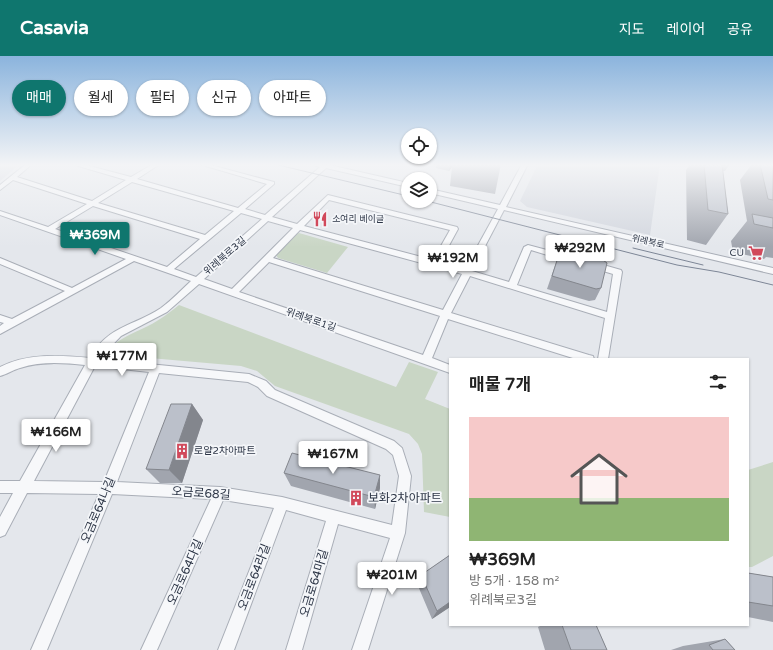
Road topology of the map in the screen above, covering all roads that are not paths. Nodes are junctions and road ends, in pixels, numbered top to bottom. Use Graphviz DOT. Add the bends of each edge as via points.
graph roads {
  1 [pos="56,192"];
  2 [pos="112,192"];
  3 [pos="178,192"];
  4 [pos="261,192"];
  5 [pos="297,192"];
  6 [pos="511,192"];
  7 [pos="437,193"];
  8 [pos="93,203"];
  9 [pos="502,208"];
  10 [pos="240,209"];
  11 [pos="0,213"];
  12 [pos="268,218"];
  13 [pos="299,227"];
  14 [pos="50,229"];
  15 [pos="205,238"];
  16 [pos="268,258"];
  17 [pos="132,259"];
  18 [pos="0,261"];
  19 [pos="435,263"];
  20 [pos="168,270"];
  21 [pos="773,271"];
  22 [pos="468,273"];
  23 [pos="197,280"];
  24 [pos="512,286"];
  25 [pos="72,291"];
  26 [pos="233,293"];
  27 [pos="446,313"];
  28 [pos="610,316"];
  29 [pos="0,318"];
  30 [pos="12,323"];
  31 [pos="0,330"];
  32 [pos="586,358"];
  33 [pos="602,358"];
  34 [pos="426,360"];
  35 [pos="91,364"];
  36 [pos="155,369"];
  37 [pos="449,369"];
  38 [pos="0,372"];
  39 [pos="0,487"];
  40 [pos="24,487"];
  41 [pos="108,488"];
  42 [pos="220,493"];
  43 [pos="282,504"];
  44 [pos="334,516"];
  45 [pos="0,530"];
  46 [pos="398,534"];
  47 [pos="39,650"];
  48 [pos="150,650"];
  49 [pos="226,650"];
  50 [pos="294,650"];
  51 [pos="360,650"];
  1 -- 8 [label="street"];
  2 -- 8 [label="street"];
  3 -- 10 [label="street"];
  4 -- 10 [label="street"];
  5 -- 12 [label="street, 위례북로3길"];
  6 -- 9 [label="street"];
  7 -- 9 [label="street, 위례북로"];
  8 -- 14 [label="street"];
  8 -- 15 [label="street"];
  9 -- 21 [label="street, 위례북로"];
  9 -- 22 [label="street"];
  10 -- 12 [label="street"];
  10 -- 15 [label="street"];
  11 -- 14 [label="street, 위례북로3길"];
  12 -- 13 [label="street"];
  12 -- 23 [label="street, 위례북로3길"];
  13 -- 16 [label="street"];
  13 -- 19 [label="street"];
  13 -- 19 [label="street" via="328,197 454,229"];
  14 -- 17 [label="street, 위례북로3길"];
  15 -- 20 [label="street"];
  16 -- 26 [label="street"];
  16 -- 27 [label="street"];
  17 -- 20 [label="street, 위례북로3길"];
  17 -- 25 [label="street"];
  18 -- 25 [label="street"];
  19 -- 22 [label="street"];
  20 -- 23 [label="street, 위례북로3길"];
  22 -- 24 [label="street"];
  22 -- 27 [label="street"];
  23 -- 26 [label="street, 위례북로1길"];
  23 -- 35 [label="street" via="164,310 118,333 98,352"];
  24 -- 28 [label="street"];
  24 -- 28 [label="street" via="528,247 618,272"];
  25 -- 30 [label="street"];
  26 -- 34 [label="street, 위례북로1길"];
  27 -- 32 [label="street"];
  27 -- 34 [label="street"];
  28 -- 33 [label="street"];
  29 -- 30 [label="street"];
  30 -- 31 [label="street"];
  34 -- 37 [label="street, 위례북로1길"];
  35 -- 36 [label="street"];
  35 -- 38 [label="street" via="46,359 22,363"];
  35 -- 40 [label="street"];
  36 -- 41 [label="street, 오금로64나길"];
  36 -- 46 [label="street" via="249,378 262,384 271,393 390,445 402,460 405,476"];
  39 -- 40 [label="street, 오금로68길"];
  40 -- 41 [label="street, 오금로68길"];
  40 -- 45 [label="street"];
  41 -- 42 [label="street, 오금로68길"];
  41 -- 47 [label="street, 오금로64나길"];
  42 -- 43 [label="street, 오금로68길"];
  42 -- 48 [label="street, 오금로64다길"];
  43 -- 44 [label="street, 오금로68길"];
  43 -- 49 [label="street, 오금로64라길"];
  44 -- 46 [label="street, 오금로68길"];
  44 -- 50 [label="street, 오금로64마길"];
  46 -- 51 [label="street"];
}
